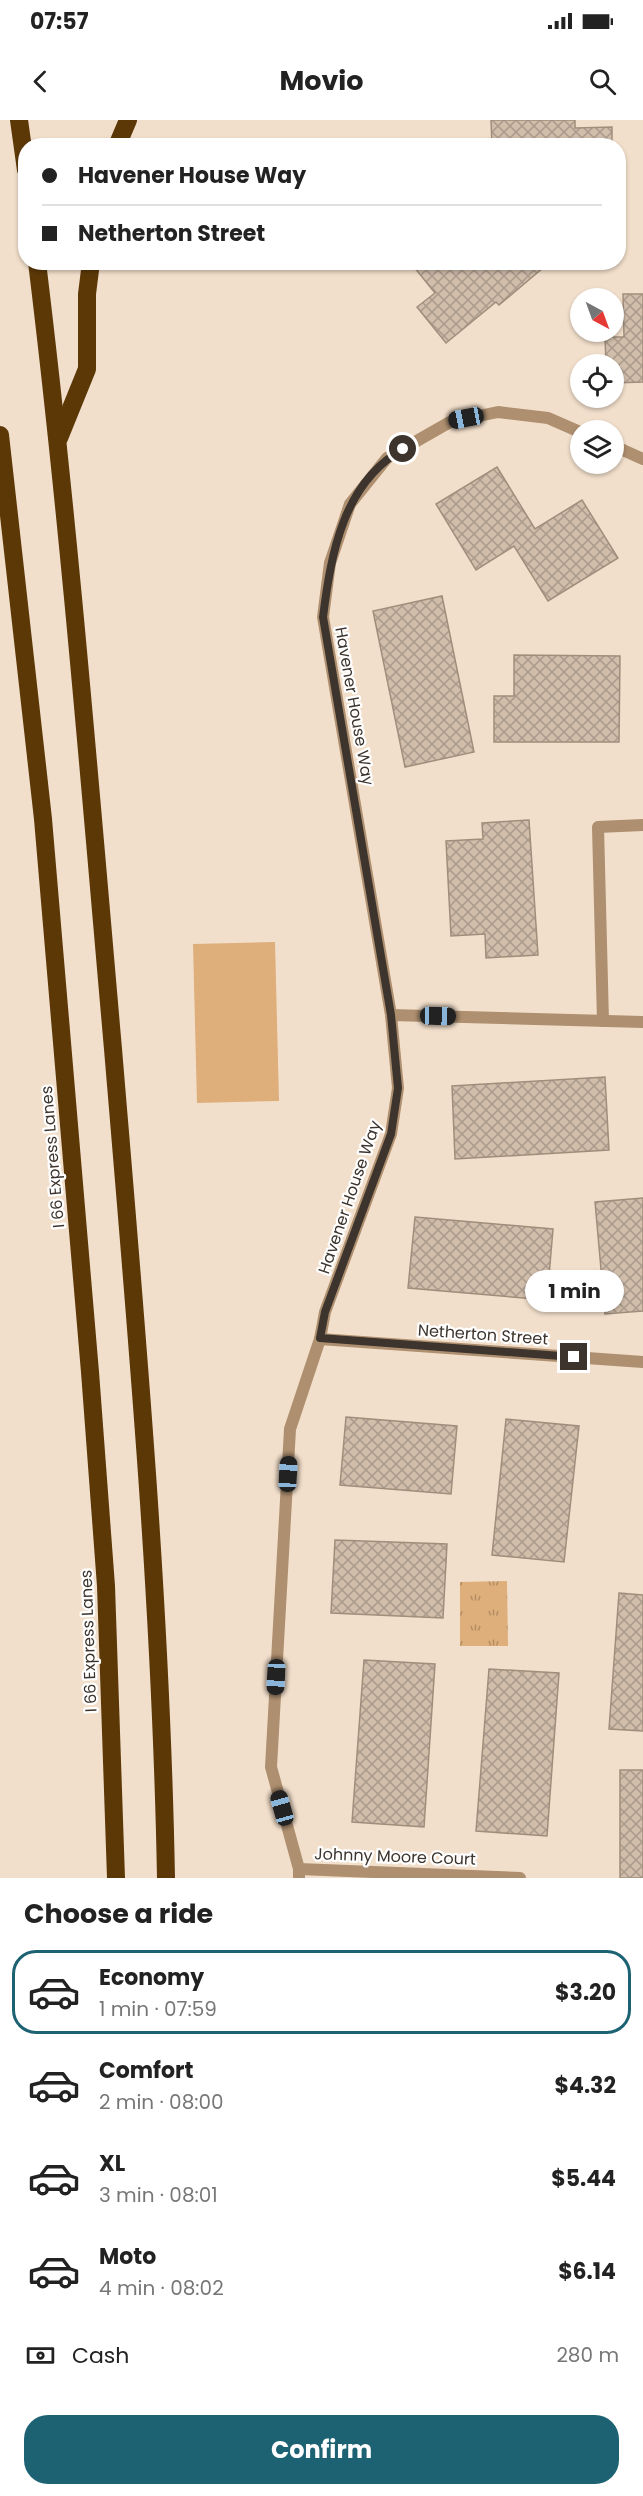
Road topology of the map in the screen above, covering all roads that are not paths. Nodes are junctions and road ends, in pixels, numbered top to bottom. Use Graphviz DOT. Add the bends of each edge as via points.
graph roads {
  1 [pos="19,120"];
  2 [pos="128,120"];
  3 [pos="22,138"];
  4 [pos="120,138"];
  5 [pos="38,270"];
  6 [pos="90,270"];
  7 [pos="570,428"];
  8 [pos="0,435"];
  9 [pos="58,440"];
  10 [pos="624,451"];
  11 [pos="643,459"];
  12 [pos="643,825"];
  13 [pos="391,1015"];
  14 [pos="603,1021"];
  15 [pos="643,1022"];
  16 [pos="320,1338"];
  17 [pos="643,1362"];
  18 [pos="299,1873"];
  19 [pos="489,1877"];
  20 [pos="116,1878"];
  21 [pos="166,1878"];
  22 [pos="520,1878"];
  1 -- 3 [label="highway"];
  2 -- 4 [label="highway"];
  5 -- 9 [label="highway"];
  6 -- 9 [label="highway" via="87,369"];
  7 -- 13 [label="street, Havener House Way" via="548,418 498,412 450,422 387,458 350,504 330,563 323,617"];
  8 -- 20 [label="highway, I 66 Express Lanes" via="43,819 89,1361 106,1586"];
  9 -- 21 [label="highway" via="151,1518 164,1750"];
  10 -- 11 [label="street"];
  12 -- 14 [label="street" via="598,827"];
  13 -- 14 [label="street"];
  13 -- 16 [label="street, Havener House Way" via="398,1088 391,1134 325,1312"];
  14 -- 15 [label="street"];
  16 -- 17 [label="street, Netherton Street"];
  16 -- 18 [label="street, Havener House Way" via="290,1429 271,1767"];
  18 -- 19 [label="street, Johnny Moore Court"];
  19 -- 22 [label="street, Johnny Moore Court"];
}
